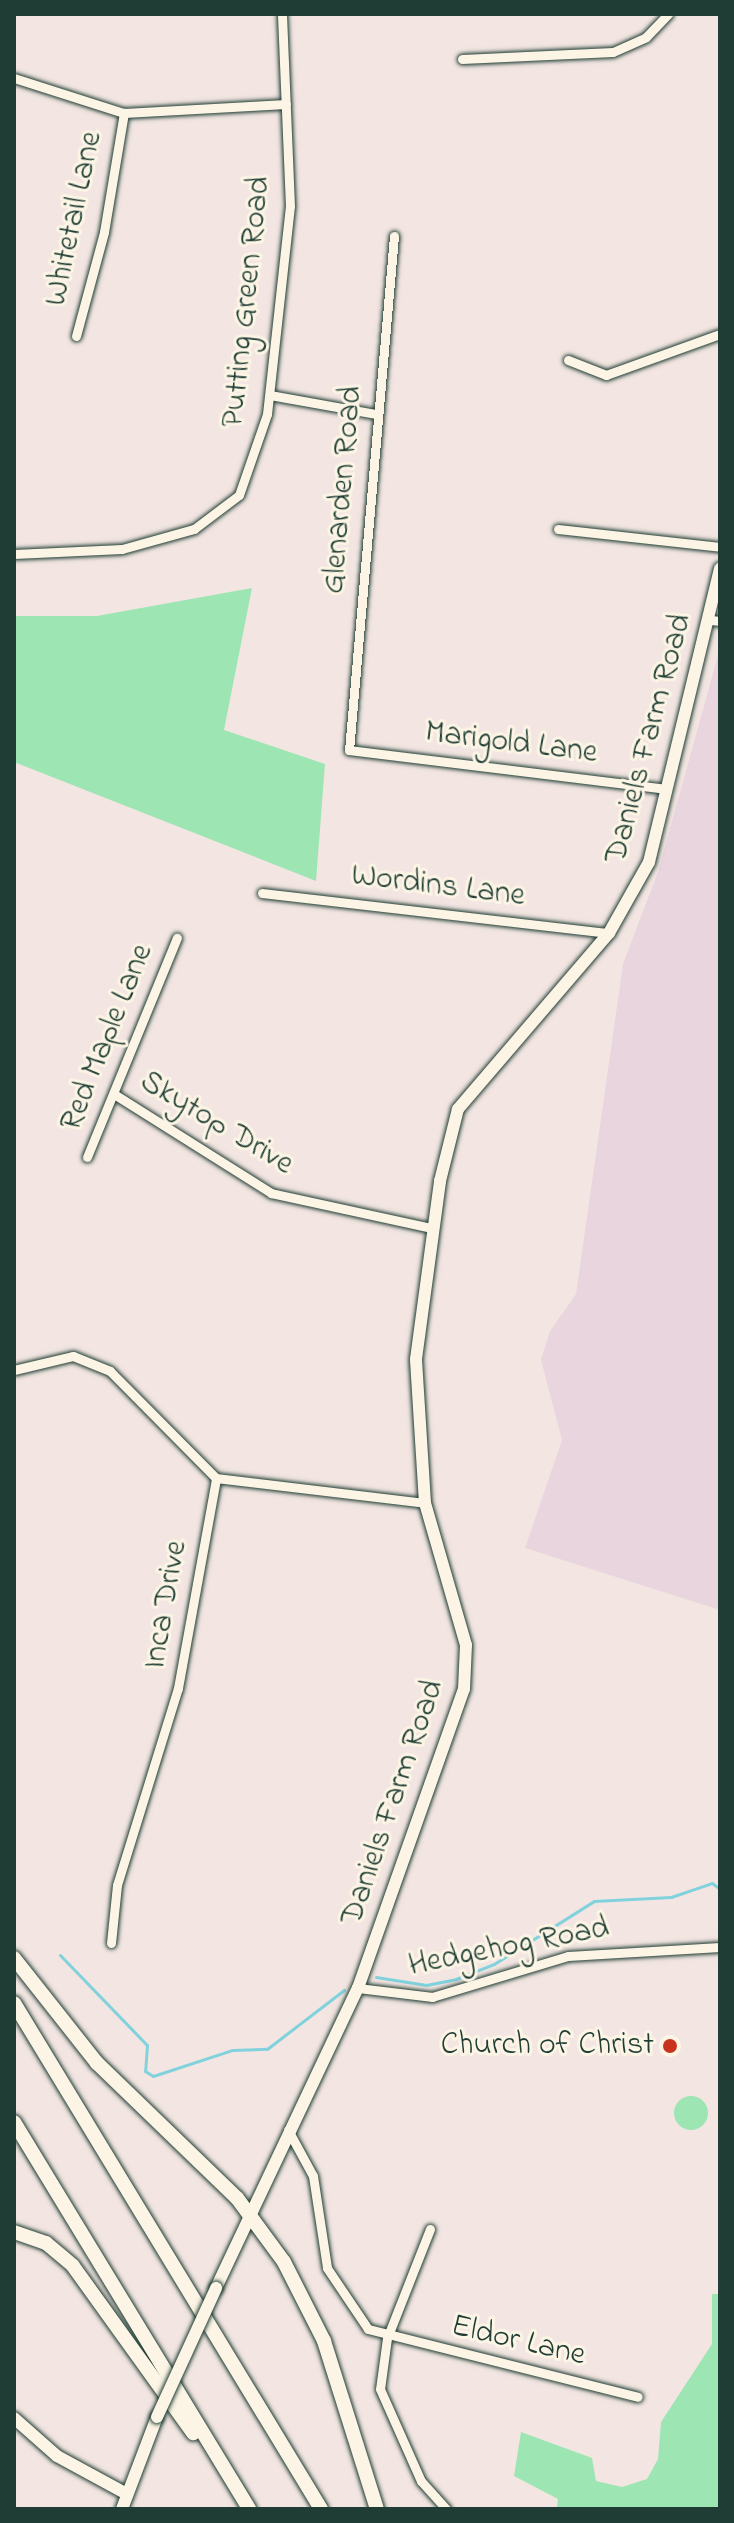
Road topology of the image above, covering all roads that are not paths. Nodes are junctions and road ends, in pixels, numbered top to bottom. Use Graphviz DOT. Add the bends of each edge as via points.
graph roads {
  1 [pos="282,14"];
  2 [pos="668,14"];
  3 [pos="462,59"];
  4 [pos="14,78"];
  5 [pos="286,104"];
  6 [pos="124,113"];
  7 [pos="394,236"];
  8 [pos="720,334"];
  9 [pos="76,336"];
  10 [pos="568,360"];
  11 [pos="270,395"];
  12 [pos="376,414"];
  13 [pos="558,529"];
  14 [pos="720,547"];
  15 [pos="14,554"];
  16 [pos="720,568"];
  17 [pos="717,598"];
  18 [pos="715,621"];
  19 [pos="349,750"];
  20 [pos="667,789"];
  21 [pos="262,893"];
  22 [pos="609,933"];
  23 [pos="177,938"];
  24 [pos="114,1094"];
  25 [pos="87,1157"];
  26 [pos="432,1228"];
  27 [pos="14,1370"];
  28 [pos="216,1478"];
  29 [pos="425,1503"];
  30 [pos="111,1943"];
  31 [pos="720,1947"];
  32 [pos="14,1958"];
  33 [pos="358,1988"];
  34 [pos="14,2003"];
  35 [pos="14,2122"];
  36 [pos="288,2130"];
  37 [pos="250,2214"];
  38 [pos="430,2229"];
  39 [pos="14,2232"];
  40 [pos="387,2338"];
  41 [pos="638,2397"];
  42 [pos="14,2418"];
  43 [pos="127,2494"];
  44 [pos="122,2509"];
  45 [pos="248,2509"];
  46 [pos="321,2509"];
  47 [pos="377,2509"];
  48 [pos="447,2509"];
  1 -- 5 [label="street, Putting Green Road"];
  2 -- 3 [label="street" via="646,37 613,52"];
  4 -- 6 [label="street"];
  5 -- 6 [label="street"];
  5 -- 11 [label="street, Putting Green Road" via="290,206"];
  6 -- 9 [label="street, Whitetail Lane" via="104,232"];
  7 -- 12 [label="street, Glenarden Road"];
  8 -- 10 [label="street" via="606,375"];
  11 -- 12 [label="street"];
  11 -- 15 [label="street, Putting Green Road" via="250,471 220,514 122,549"];
  12 -- 19 [label="street, Glenarden Road"];
  13 -- 14 [label="street"];
  16 -- 17 [label="main road, Daniels Farm Road"];
  17 -- 18 [label="main road, Daniels Farm Road"];
  18 -- 20 [label="main road, Daniels Farm Road"];
  19 -- 20 [label="street, Marigold Lane"];
  20 -- 22 [label="main road, Daniels Farm Road" via="649,862"];
  21 -- 22 [label="street, Wordins Lane"];
  22 -- 26 [label="main road, Daniels Farm Road" via="458,1109"];
  23 -- 24 [label="street, Red Maple Lane"];
  24 -- 25 [label="street, Red Maple Lane"];
  24 -- 26 [label="street, Skytop Drive" via="271,1193"];
  26 -- 29 [label="main road, Daniels Farm Road" via="416,1359"];
  27 -- 28 [label="street" via="73,1356 110,1371"];
  28 -- 29 [label="street"];
  28 -- 30 [label="street, Inca Drive" via="178,1688 117,1885"];
  29 -- 33 [label="main road, Daniels Farm Road" via="466,1645 464,1689"];
  31 -- 33 [label="street, Hedgehog Road" via="568,1956 432,1997"];
  32 -- 37 [label="highway" via="97,2063"];
  33 -- 36 [label="main road, Daniels Farm Road"];
  34 -- 46 [label="highway"];
  35 -- 45 [label="highway"];
  36 -- 37 [label="main road, Daniels Farm Road"];
  36 -- 40 [label="street" via="313,2176 319,2246 338,2291 352,2315"];
  37 -- 43 [label="main road, Daniels Farm Road, bridge"];
  37 -- 47 [label="highway" via="319,2326"];
  38 -- 40 [label="street"];
  39 -- 45 [label="highway" via="46,2243 79,2273"];
  40 -- 41 [label="street, Eldor Lane"];
  40 -- 48 [label="street" via="380,2389 386,2410 421,2481"];
  42 -- 43 [label="main road" via="57,2456"];
  43 -- 44 [label="main road, Daniels Farm Road"];
}
